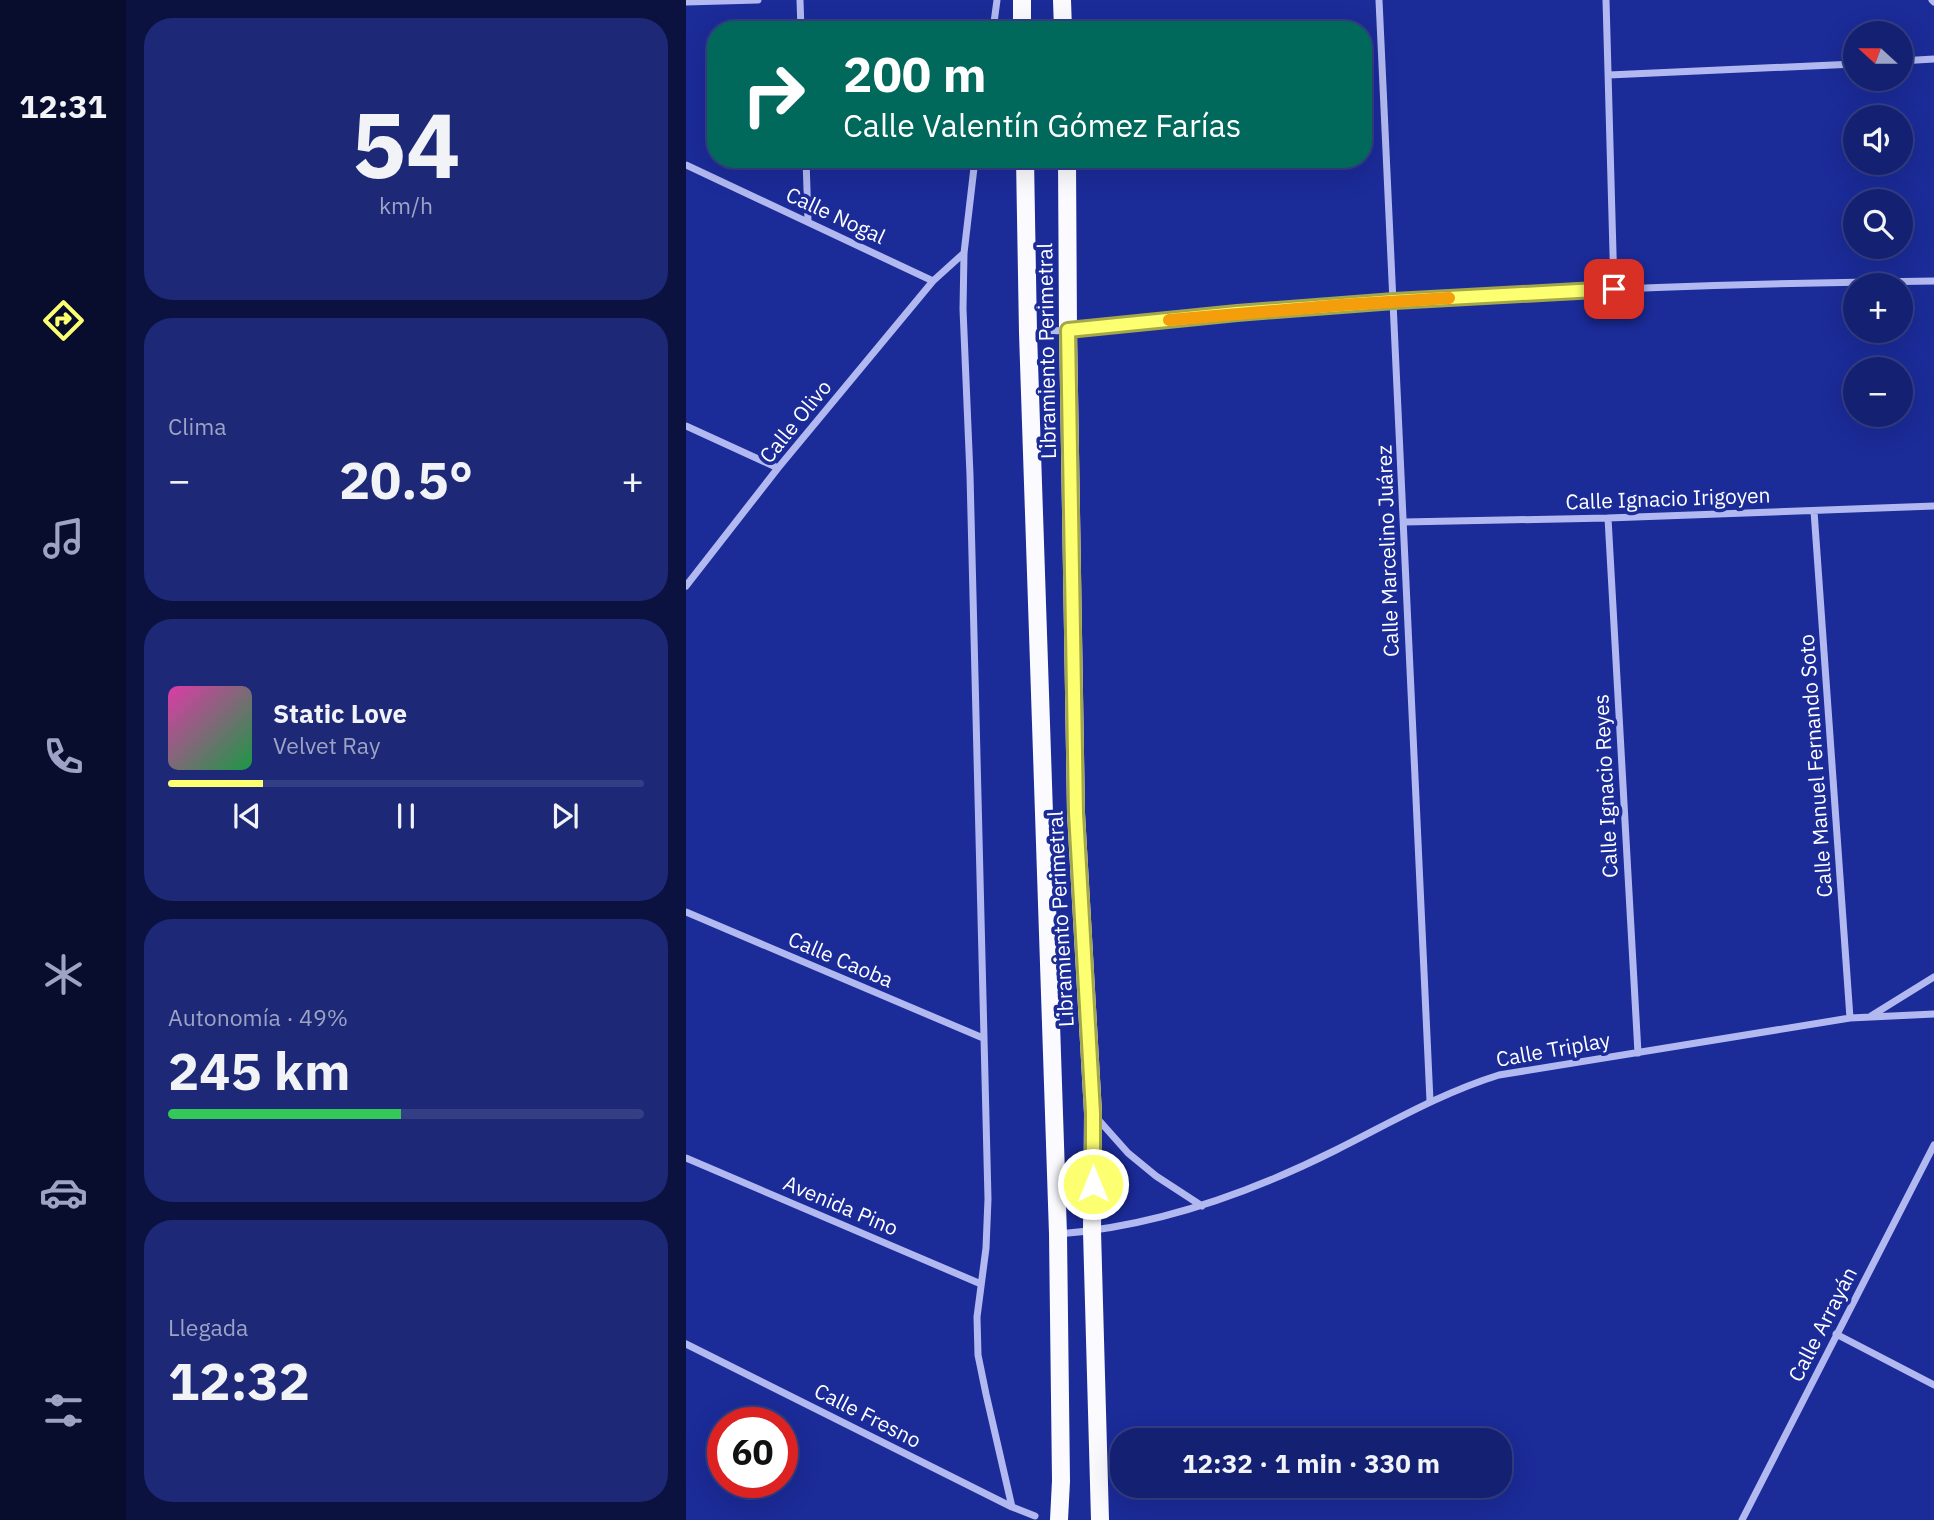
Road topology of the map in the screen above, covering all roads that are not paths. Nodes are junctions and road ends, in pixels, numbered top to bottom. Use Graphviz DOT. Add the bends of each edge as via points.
graph roads {
  1 [pos="758,0"];
  2 [pos="800,0"];
  3 [pos="997,0"];
  4 [pos="1021,0"];
  5 [pos="1062,0"];
  6 [pos="1379,0"];
  7 [pos="1606,0"];
  8 [pos="686,2"];
  9 [pos="801,21"];
  10 [pos="994,21"];
  11 [pos="1022,21"];
  12 [pos="1063,21"];
  13 [pos="1934,59"];
  14 [pos="1913,60"];
  15 [pos="1843,65"];
  16 [pos="1609,75"];
  17 [pos="686,165"];
  18 [pos="806,168"];
  19 [pos="974,168"];
  20 [pos="1025,168"];
  21 [pos="1067,168"];
  22 [pos="808,221"];
  23 [pos="964,253"];
  24 [pos="933,281"];
  25 [pos="1934,281"];
  26 [pos="1614,289"];
  27 [pos="1394,301"];
  28 [pos="1068,330"];
  29 [pos="1028,333"];
  30 [pos="686,426"];
  31 [pos="778,468"];
  32 [pos="1934,506"];
  33 [pos="1814,511"];
  34 [pos="1608,518"];
  35 [pos="1404,522"];
  36 [pos="686,586"];
  37 [pos="686,912"];
  38 [pos="1934,977"];
  39 [pos="1934,1014"];
  40 [pos="1870,1016"];
  41 [pos="1850,1018"];
  42 [pos="983,1038"];
  43 [pos="1637,1053"];
  44 [pos="1430,1101"];
  45 [pos="1093,1113"];
  46 [pos="1934,1145"];
  47 [pos="686,1158"];
  48 [pos="1202,1206"];
  49 [pos="1093,1231"];
  50 [pos="1058,1234"];
  51 [pos="981,1284"];
  52 [pos="1836,1334"];
  53 [pos="686,1344"];
  54 [pos="1934,1385"];
  55 [pos="1012,1507"];
  56 [pos="1101,1514"];
  57 [pos="1035,1516"];
  58 [pos="1059,1520"];
  59 [pos="1742,1520"];
  1 -- 8 [label="street"];
  2 -- 9 [label="street"];
  3 -- 10 [label="street"];
  4 -- 11 [label="main road"];
  5 -- 12 [label="main road"];
  6 -- 27 [label="street, Calle Marcelino Juárez"];
  7 -- 16 [label="street"];
  13 -- 14 [label="street"];
  15 -- 16 [label="street"];
  16 -- 26 [label="street"];
  17 -- 22 [label="street, Calle Nogal"];
  18 -- 22 [label="street"];
  19 -- 23 [label="street"];
  20 -- 29 [label="main road, Libramiento Perimetral"];
  21 -- 28 [label="main road, Libramiento Perimetral"];
  22 -- 24 [label="street, Calle Nogal"];
  23 -- 24 [label="street"];
  23 -- 42 [label="street"];
  24 -- 31 [label="street, Calle Olivo"];
  25 -- 26 [label="street"];
  26 -- 27 [label="street"];
  27 -- 28 [label="street"];
  27 -- 35 [label="street, Calle Marcelino Juárez"];
  28 -- 29 [label="street"];
  28 -- 45 [label="main road, Libramiento Perimetral" via="1076,813"];
  29 -- 50 [label="main road, Libramiento Perimetral"];
  30 -- 31 [label="street"];
  31 -- 36 [label="street, Calle Olivo"];
  32 -- 33 [label="street, Calle Ignacio Irigoyen"];
  33 -- 34 [label="street, Calle Ignacio Irigoyen"];
  33 -- 41 [label="street, Calle Manuel Fernando Soto"];
  34 -- 35 [label="street, Calle Ignacio Irigoyen"];
  34 -- 43 [label="street, Calle Ignacio Reyes"];
  35 -- 44 [label="street, Calle Marcelino Juárez"];
  37 -- 42 [label="street, Calle Caoba"];
  38 -- 40 [label="street"];
  39 -- 40 [label="street, Calle Triplay"];
  40 -- 41 [label="street, Calle Triplay"];
  41 -- 43 [label="street, Calle Triplay"];
  42 -- 51 [label="street" via="988,1199"];
  43 -- 44 [label="street, Calle Triplay" via="1499,1075"];
  44 -- 48 [label="street, Calle Triplay" via="1335,1151"];
  45 -- 48 [label="street" via="1128,1153"];
  45 -- 49 [label="main road, Libramiento Perimetral"];
  46 -- 52 [label="street, Calle Arrayán"];
  47 -- 51 [label="street, Avenida Pino"];
  48 -- 49 [label="street, Calle Triplay"];
  49 -- 50 [label="street, Calle Triplay"];
  49 -- 56 [label="main road, Libramiento Perimetral"];
  50 -- 58 [label="main road, Libramiento Perimetral"];
  51 -- 55 [label="street" via="976,1317 978,1355"];
  52 -- 54 [label="street"];
  52 -- 59 [label="street, Calle Arrayán"];
  53 -- 55 [label="street, Calle Fresno"];
  55 -- 57 [label="street, Calle Fresno"];
}
